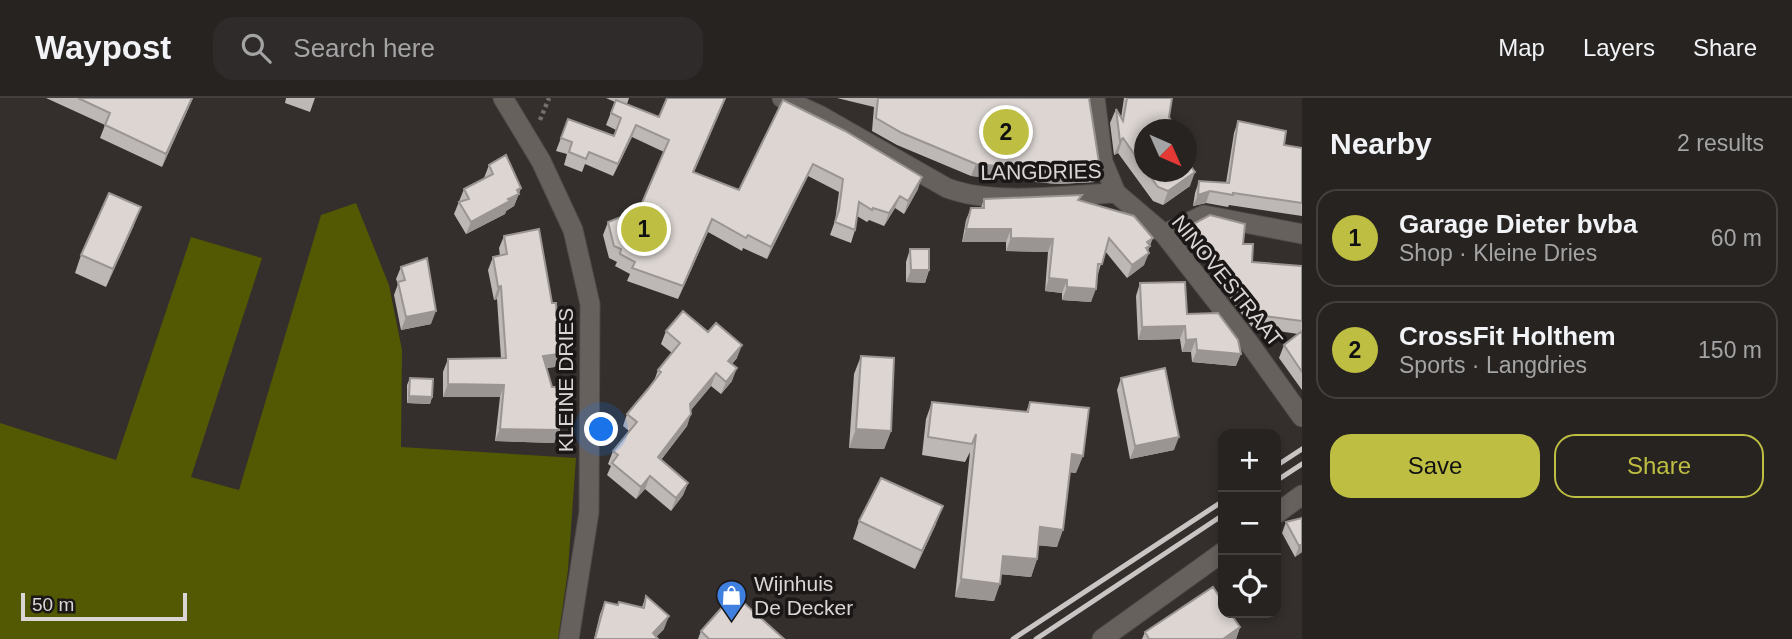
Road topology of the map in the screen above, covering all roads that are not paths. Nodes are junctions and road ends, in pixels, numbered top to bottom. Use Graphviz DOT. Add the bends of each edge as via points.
graph roads {
  1 [pos="503,98"];
  2 [pos="782,98"];
  3 [pos="1095,98"];
  4 [pos="1116,193"];
  5 [pos="1164,234"];
  6 [pos="1302,234"];
  7 [pos="1302,417"];
  8 [pos="1302,495"];
  9 [pos="1281,510"];
  10 [pos="1219,555"];
  11 [pos="569,639"];
  12 [pos="1102,639"];
  1 -- 11 [label="street, KLEINE DRIES" via="541,162 573,230 590,304 589,512"];
  2 -- 4 [label="street, LANGDRIES" via="965,195"];
  3 -- 4 [label="street, NINOVESTRAAT" via="1103,162"];
  4 -- 5 [label="street, NINOVESTRAAT"];
  5 -- 6 [label="street" via="1203,215"];
  5 -- 7 [label="street, NINOVESTRAAT"];
  8 -- 9 [label="street"];
  10 -- 12 [label="street"];
}
